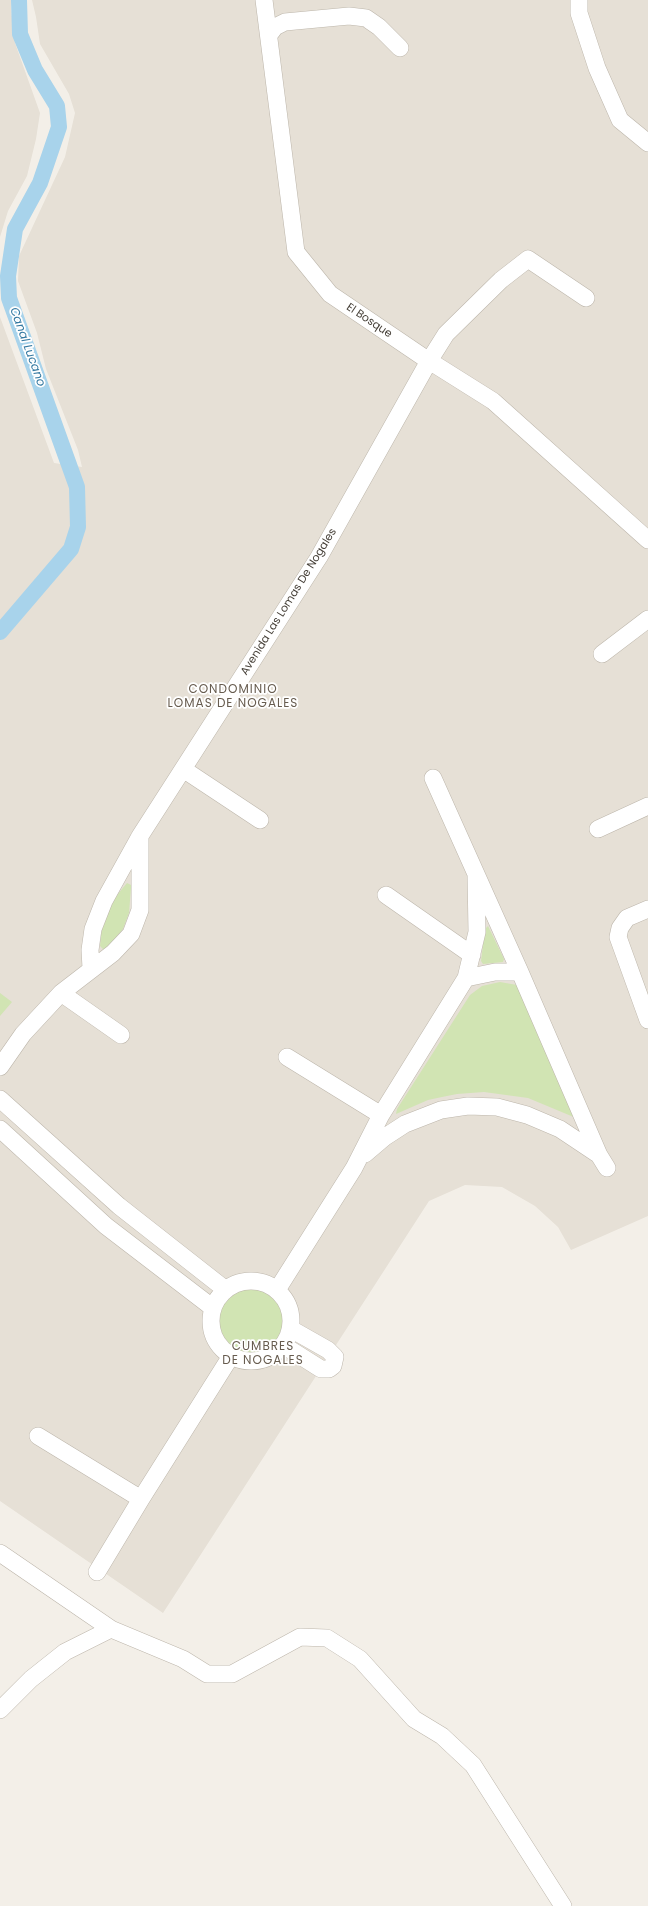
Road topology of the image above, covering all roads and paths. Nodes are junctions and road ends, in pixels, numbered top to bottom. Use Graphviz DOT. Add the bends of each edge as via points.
graph roads {
  1 [pos="264,0"];
  2 [pos="578,0"];
  3 [pos="269,35"];
  4 [pos="400,48"];
  5 [pos="648,143"];
  6 [pos="586,298"];
  7 [pos="428,361"];
  8 [pos="648,540"];
  9 [pos="648,619"];
  10 [pos="602,654"];
  11 [pos="183,769"];
  12 [pos="434,778"];
  13 [pos="648,806"];
  14 [pos="260,820"];
  15 [pos="598,829"];
  16 [pos="140,836"];
  17 [pos="476,874"];
  18 [pos="386,895"];
  19 [pos="648,909"];
  20 [pos="472,955"];
  21 [pos="91,968"];
  22 [pos="520,972"];
  23 [pos="466,978"];
  24 [pos="61,993"];
  25 [pos="648,1020"];
  26 [pos="121,1035"];
  27 [pos="287,1057"];
  28 [pos="0,1067"];
  29 [pos="0,1099"];
  30 [pos="381,1115"];
  31 [pos="0,1128"];
  32 [pos="70,1162"];
  33 [pos="354,1168"];
  34 [pos="55,1179"];
  35 [pos="142,1225"];
  36 [pos="128,1243"];
  37 [pos="226,1290"];
  38 [pos="277,1290"];
  39 [pos="213,1308"];
  40 [pos="291,1329"];
  41 [pos="283,1345"];
  42 [pos="231,1356"];
  43 [pos="38,1436"];
  44 [pos="141,1499"];
  45 [pos="0,1553"];
  46 [pos="97,1572"];
  47 [pos="111,1629"];
  48 [pos="0,1710"];
  49 [pos="563,1906"];
  1 -- 3 [label="street, El Bosque"];
  2 -- 5 [label="street" via="579,13 597,68 620,120"];
  3 -- 4 [label="street" via="275,27 285,22 349,16 366,18"];
  3 -- 7 [label="street, El Bosque" via="296,252 330,294"];
  6 -- 7 [label="street, Avenida Las Lomas De Nogales" via="528,259 501,280 446,334"];
  7 -- 8 [label="street, El Bosque" via="493,401"];
  7 -- 11 [label="street, Avenida Las Lomas De Nogales" via="319,557"];
  9 -- 10 [label="street"];
  11 -- 14 [label="street"];
  11 -- 16 [label="street, Avenida Las Lomas De Nogales"];
  12 -- 17 [label="street"];
  13 -- 15 [label="street"];
  16 -- 21 [label="street, Avenida Las Lomas De Nogales" via="104,901 93,929"];
  16 -- 21 [label="street" via="140,910 131,934 112,953"];
  17 -- 20 [label="street" via="477,932"];
  17 -- 22 [label="street"];
  18 -- 20 [label="street"];
  19 -- 25 [label="street" via="627,918 618,936"];
  20 -- 23 [label="street"];
  21 -- 24 [label="street"];
  22 -- 23 [label="street" via="495,972"];
  22 -- 33 [label="street" via="603,1161 560,1129 527,1115 496,1107 468,1106 441,1110 405,1124 375,1144"];
  23 -- 30 [label="street"];
  24 -- 26 [label="street"];
  24 -- 28 [label="street" via="23,1034"];
  27 -- 30 [label="street"];
  29 -- 32 [label="street"];
  30 -- 33 [label="street"];
  31 -- 34 [label="street"];
  32 -- 34 [label="street"];
  32 -- 35 [label="street"];
  33 -- 38 [label="street"];
  34 -- 36 [label="street"];
  35 -- 36 [label="street"];
  35 -- 37 [label="street"];
  36 -- 39 [label="street"];
  37 -- 38 [label="street" via="240,1282 248,1281 263,1283"];
  37 -- 39 [label="street"];
  38 -- 40 [label="street" via="289,1308"];
  39 -- 42 [label="street" via="213,1335 219,1346"];
  40 -- 41 [label="street"];
  40 -- 41 [label="street" via="328,1350 335,1357 333,1366 321,1369"];
  41 -- 42 [label="street" via="272,1355 259,1360 245,1361"];
  42 -- 44 [label="street"];
  43 -- 44 [label="street"];
  44 -- 46 [label="street"];
  45 -- 47 [label="street"];
  47 -- 48 [label="street" via="65,1652 31,1679"];
  47 -- 49 [label="street" via="183,1659 207,1674 232,1674 300,1637 327,1638 360,1659 414,1719 442,1736 473,1765"];
}
